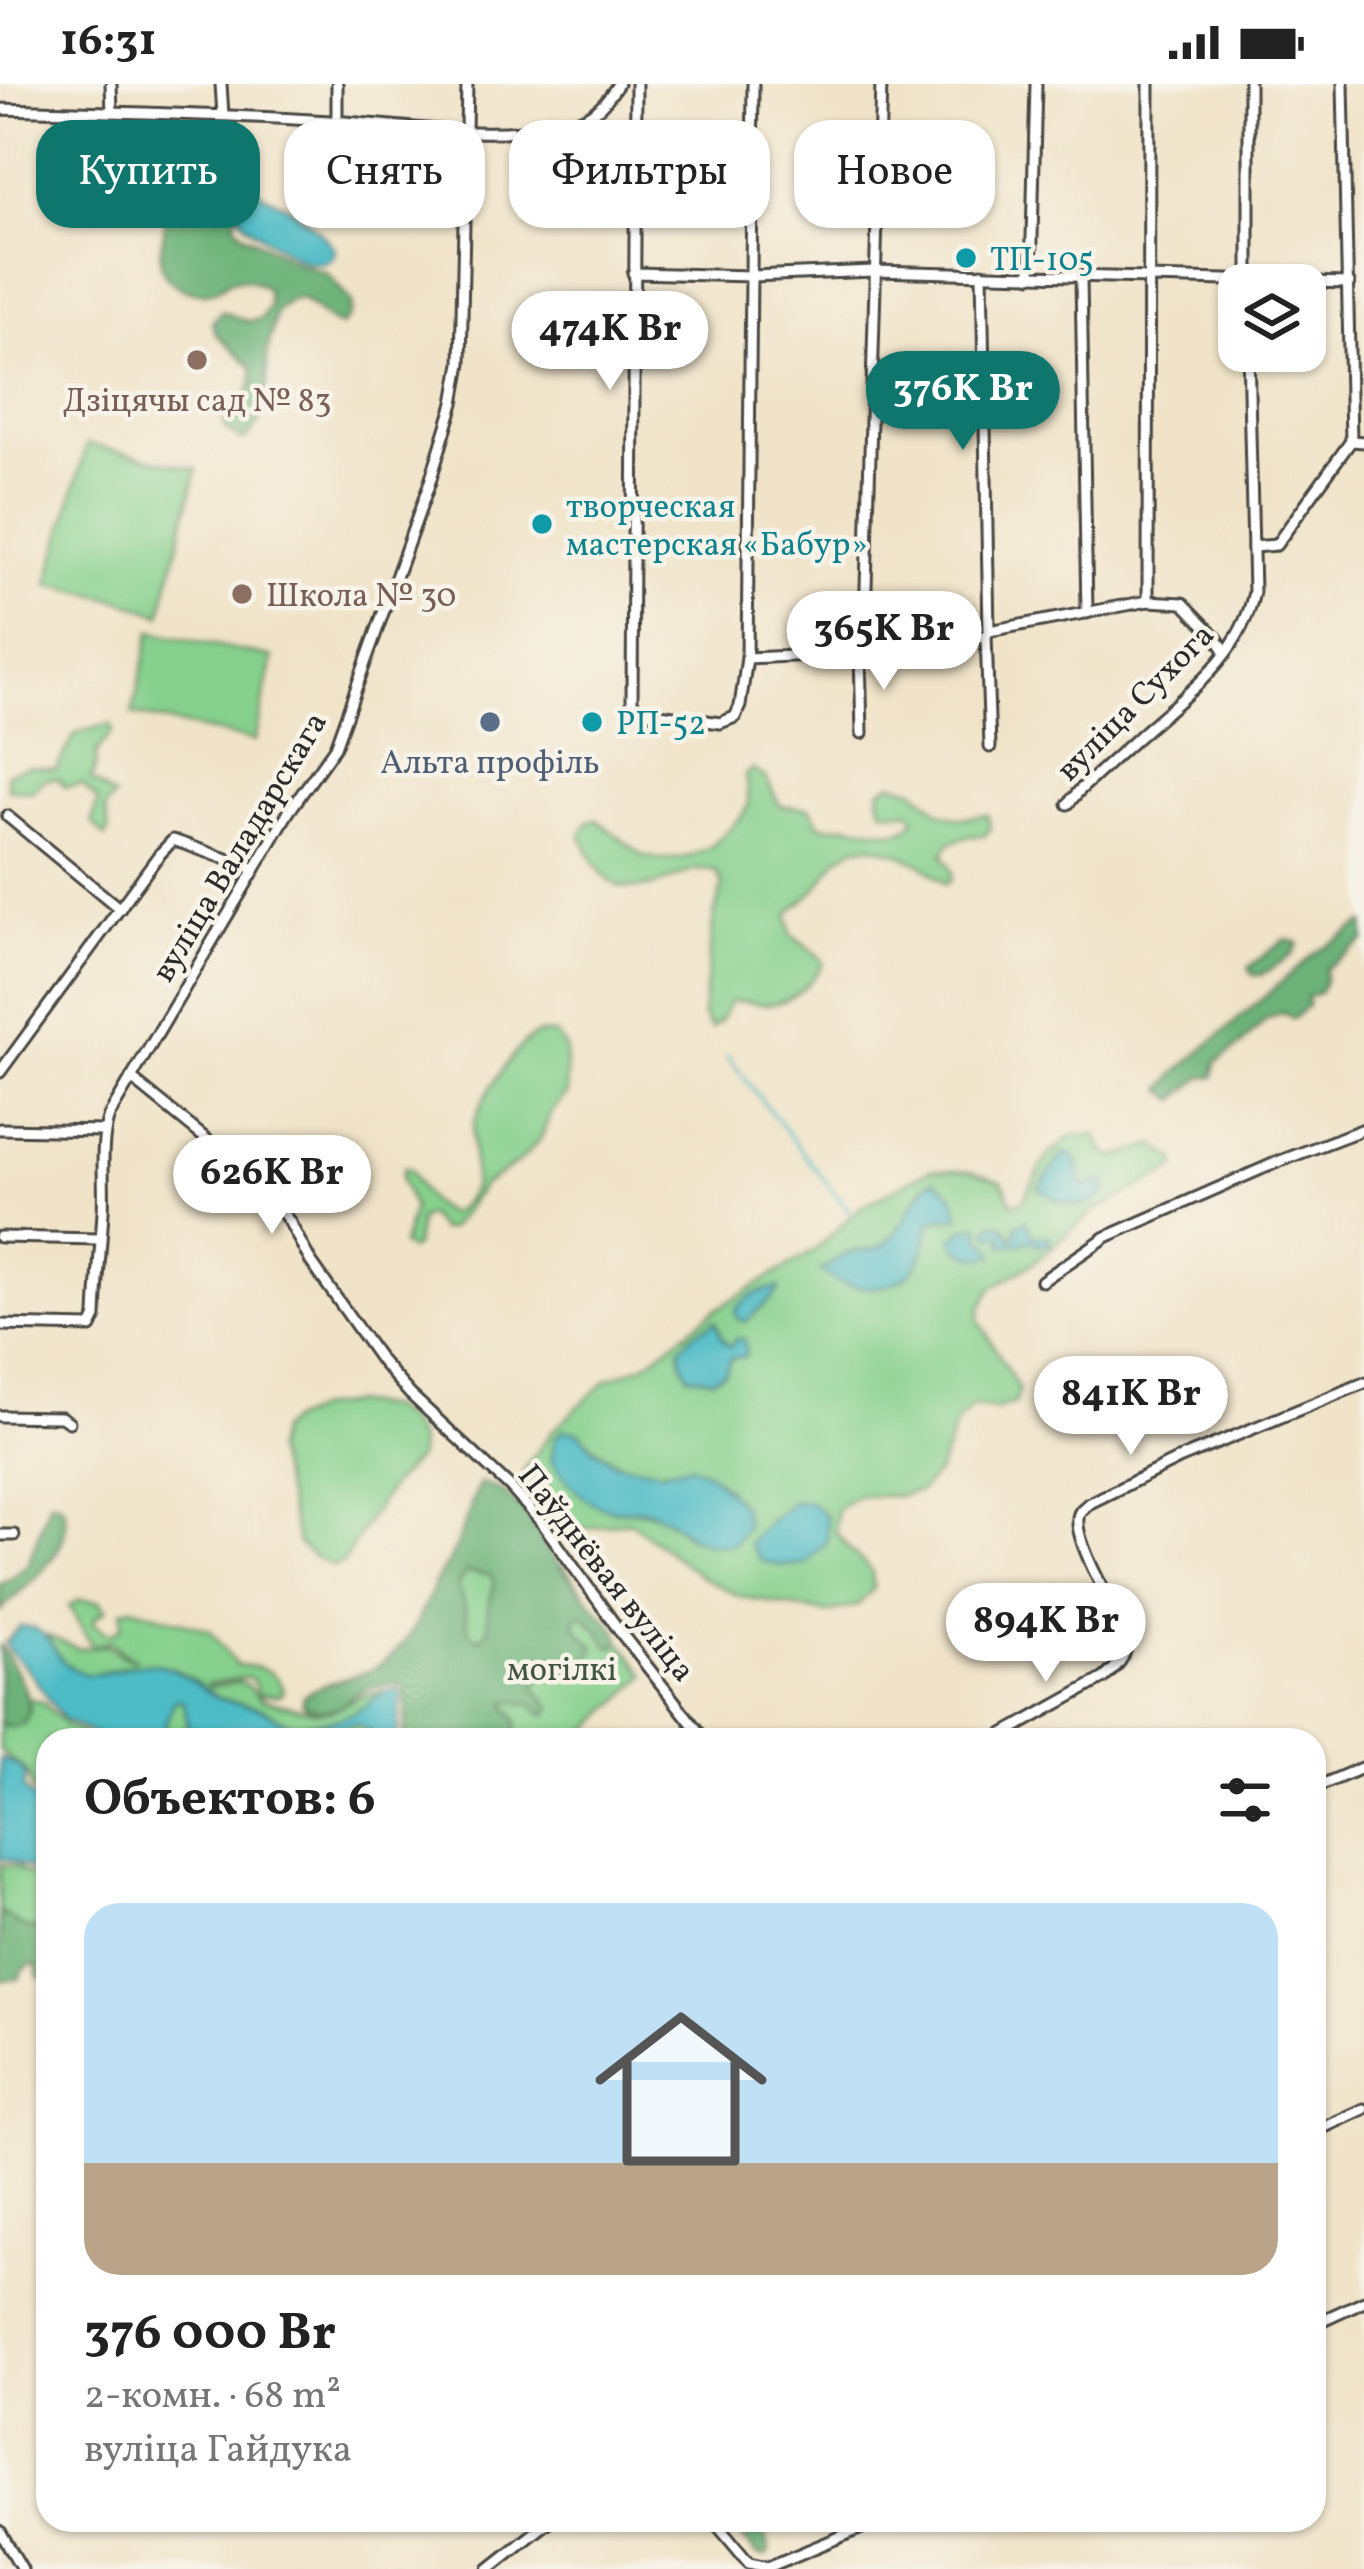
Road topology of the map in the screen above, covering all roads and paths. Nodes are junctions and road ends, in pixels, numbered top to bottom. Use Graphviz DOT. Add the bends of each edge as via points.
graph roads {
  1 [pos="111,84"];
  2 [pos="221,84"];
  3 [pos="337,84"];
  4 [pos="467,84"];
  5 [pos="635,84"];
  6 [pos="753,84"];
  7 [pos="881,84"];
  8 [pos="1036,84"];
  9 [pos="1149,84"];
  10 [pos="1249,84"];
  11 [pos="1342,84"];
  12 [pos="612,86"];
  13 [pos="0,109"];
  14 [pos="112,112"];
  15 [pos="223,115"];
  16 [pos="318,120"];
  17 [pos="337,120"];
  18 [pos="465,120"];
  19 [pos="485,130"];
  20 [pos="463,228"];
  21 [pos="1249,264"];
  22 [pos="874,271"];
  23 [pos="633,273"];
  24 [pos="982,273"];
  25 [pos="752,276"];
  26 [pos="1031,276"];
  27 [pos="1149,277"];
  28 [pos="1081,278"];
  29 [pos="1218,280"];
  30 [pos="1326,283"];
  31 [pos="1349,283"];
  32 [pos="1248,372"];
  33 [pos="1352,441"];
  34 [pos="1364,442"];
  35 [pos="1252,547"];
  36 [pos="1148,601"];
  37 [pos="1088,613"];
  38 [pos="987,633"];
  39 [pos="1226,652"];
  40 [pos="860,654"];
  41 [pos="747,658"];
  42 [pos="862,734"];
  43 [pos="990,747"];
  44 [pos="1068,804"];
  45 [pos="7,816"];
  46 [pos="255,869"];
  47 [pos="120,909"];
  48 [pos="0,1072"];
  49 [pos="131,1078"];
  50 [pos="0,1129"];
  51 [pos="1364,1129"];
  52 [pos="104,1130"];
  53 [pos="0,1237"];
  54 [pos="99,1239"];
  55 [pos="1042,1281"];
  56 [pos="0,1325"];
  57 [pos="1364,1383"];
  58 [pos="0,1416"];
  59 [pos="69,1422"];
  60 [pos="14,1534"];
  61 [pos="0,1535"];
  62 [pos="695,1728"];
  63 [pos="1014,1728"];
  64 [pos="1364,1767"];
  65 [pos="1326,1783"];
  66 [pos="1364,2109"];
  67 [pos="1326,2126"];
  68 [pos="1364,2302"];
  69 [pos="1326,2319"];
  70 [pos="0,2531"];
  71 [pos="536,2532"];
  72 [pos="723,2532"];
  73 [pos="854,2532"];
  74 [pos="22,2569"];
  75 [pos="489,2569"];
  1 -- 14 [label="street"];
  2 -- 15 [label="street"];
  3 -- 17 [label="street"];
  4 -- 18 [label="street, вуліца Валадарскага"];
  5 -- 23 [label="street"];
  6 -- 25 [label="street"];
  7 -- 22 [label="street"];
  8 -- 26 [label="street"];
  9 -- 27 [label="street"];
  10 -- 21 [label="street"];
  11 -- 31 [label="street"];
  12 -- 19 [label="street" via="584,119"];
  13 -- 14 [label="street"];
  14 -- 15 [label="street"];
  15 -- 16 [label="street"];
  20 -- 46 [label="street, вуліца Валадарскага" via="461,363 444,438 335,747"];
  22 -- 24 [label="street"];
  22 -- 25 [label="street"];
  22 -- 40 [label="street"];
  23 -- 25 [label="street"];
  23 -- 41 [label="street" via="632,702 640,711 728,721 740,706"];
  24 -- 26 [label="street"];
  24 -- 38 [label="street"];
  25 -- 41 [label="street"];
  26 -- 28 [label="street"];
  27 -- 28 [label="street"];
  27 -- 29 [label="street"];
  27 -- 36 [label="street"];
  28 -- 37 [label="street"];
  30 -- 31 [label="street"];
  31 -- 33 [label="street"];
  32 -- 35 [label="street, вуліца Сухога"];
  33 -- 34 [label="street"];
  33 -- 35 [label="street" via="1276,545"];
  35 -- 39 [label="street, вуліца Сухога" via="1250,611"];
  36 -- 37 [label="street"];
  36 -- 39 [label="street" via="1183,603"];
  37 -- 38 [label="street"];
  38 -- 40 [label="street"];
  38 -- 43 [label="street"];
  39 -- 44 [label="street, вуліца Сухога"];
  40 -- 41 [label="street"];
  40 -- 42 [label="street"];
  45 -- 47 [label="street"];
  46 -- 47 [label="street" via="173,840"];
  46 -- 49 [label="street, вуліца Валадарскага"];
  47 -- 48 [label="street"];
  49 -- 52 [label="street, вуліца Валадарскага"];
  49 -- 62 [label="street, Паўднёвая вуліца" via="258,1181 381,1361 543,1524"];
  50 -- 52 [label="street"];
  51 -- 55 [label="street" via="1106,1238"];
  52 -- 54 [label="street"];
  53 -- 54 [label="street"];
  54 -- 56 [label="street" via="91,1327"];
  57 -- 63 [label="street" via="1088,1504 1078,1519 1127,1634 1124,1658 1104,1678"];
  58 -- 59 [label="street"];
  60 -- 61 [label="street"];
  64 -- 65 [label="street"];
  66 -- 67 [label="street"];
  68 -- 69 [label="street"];
  70 -- 74 [label="street"];
  71 -- 75 [label="street"];
  72 -- 73 [label="street" via="749,2563 768,2567"];
}
